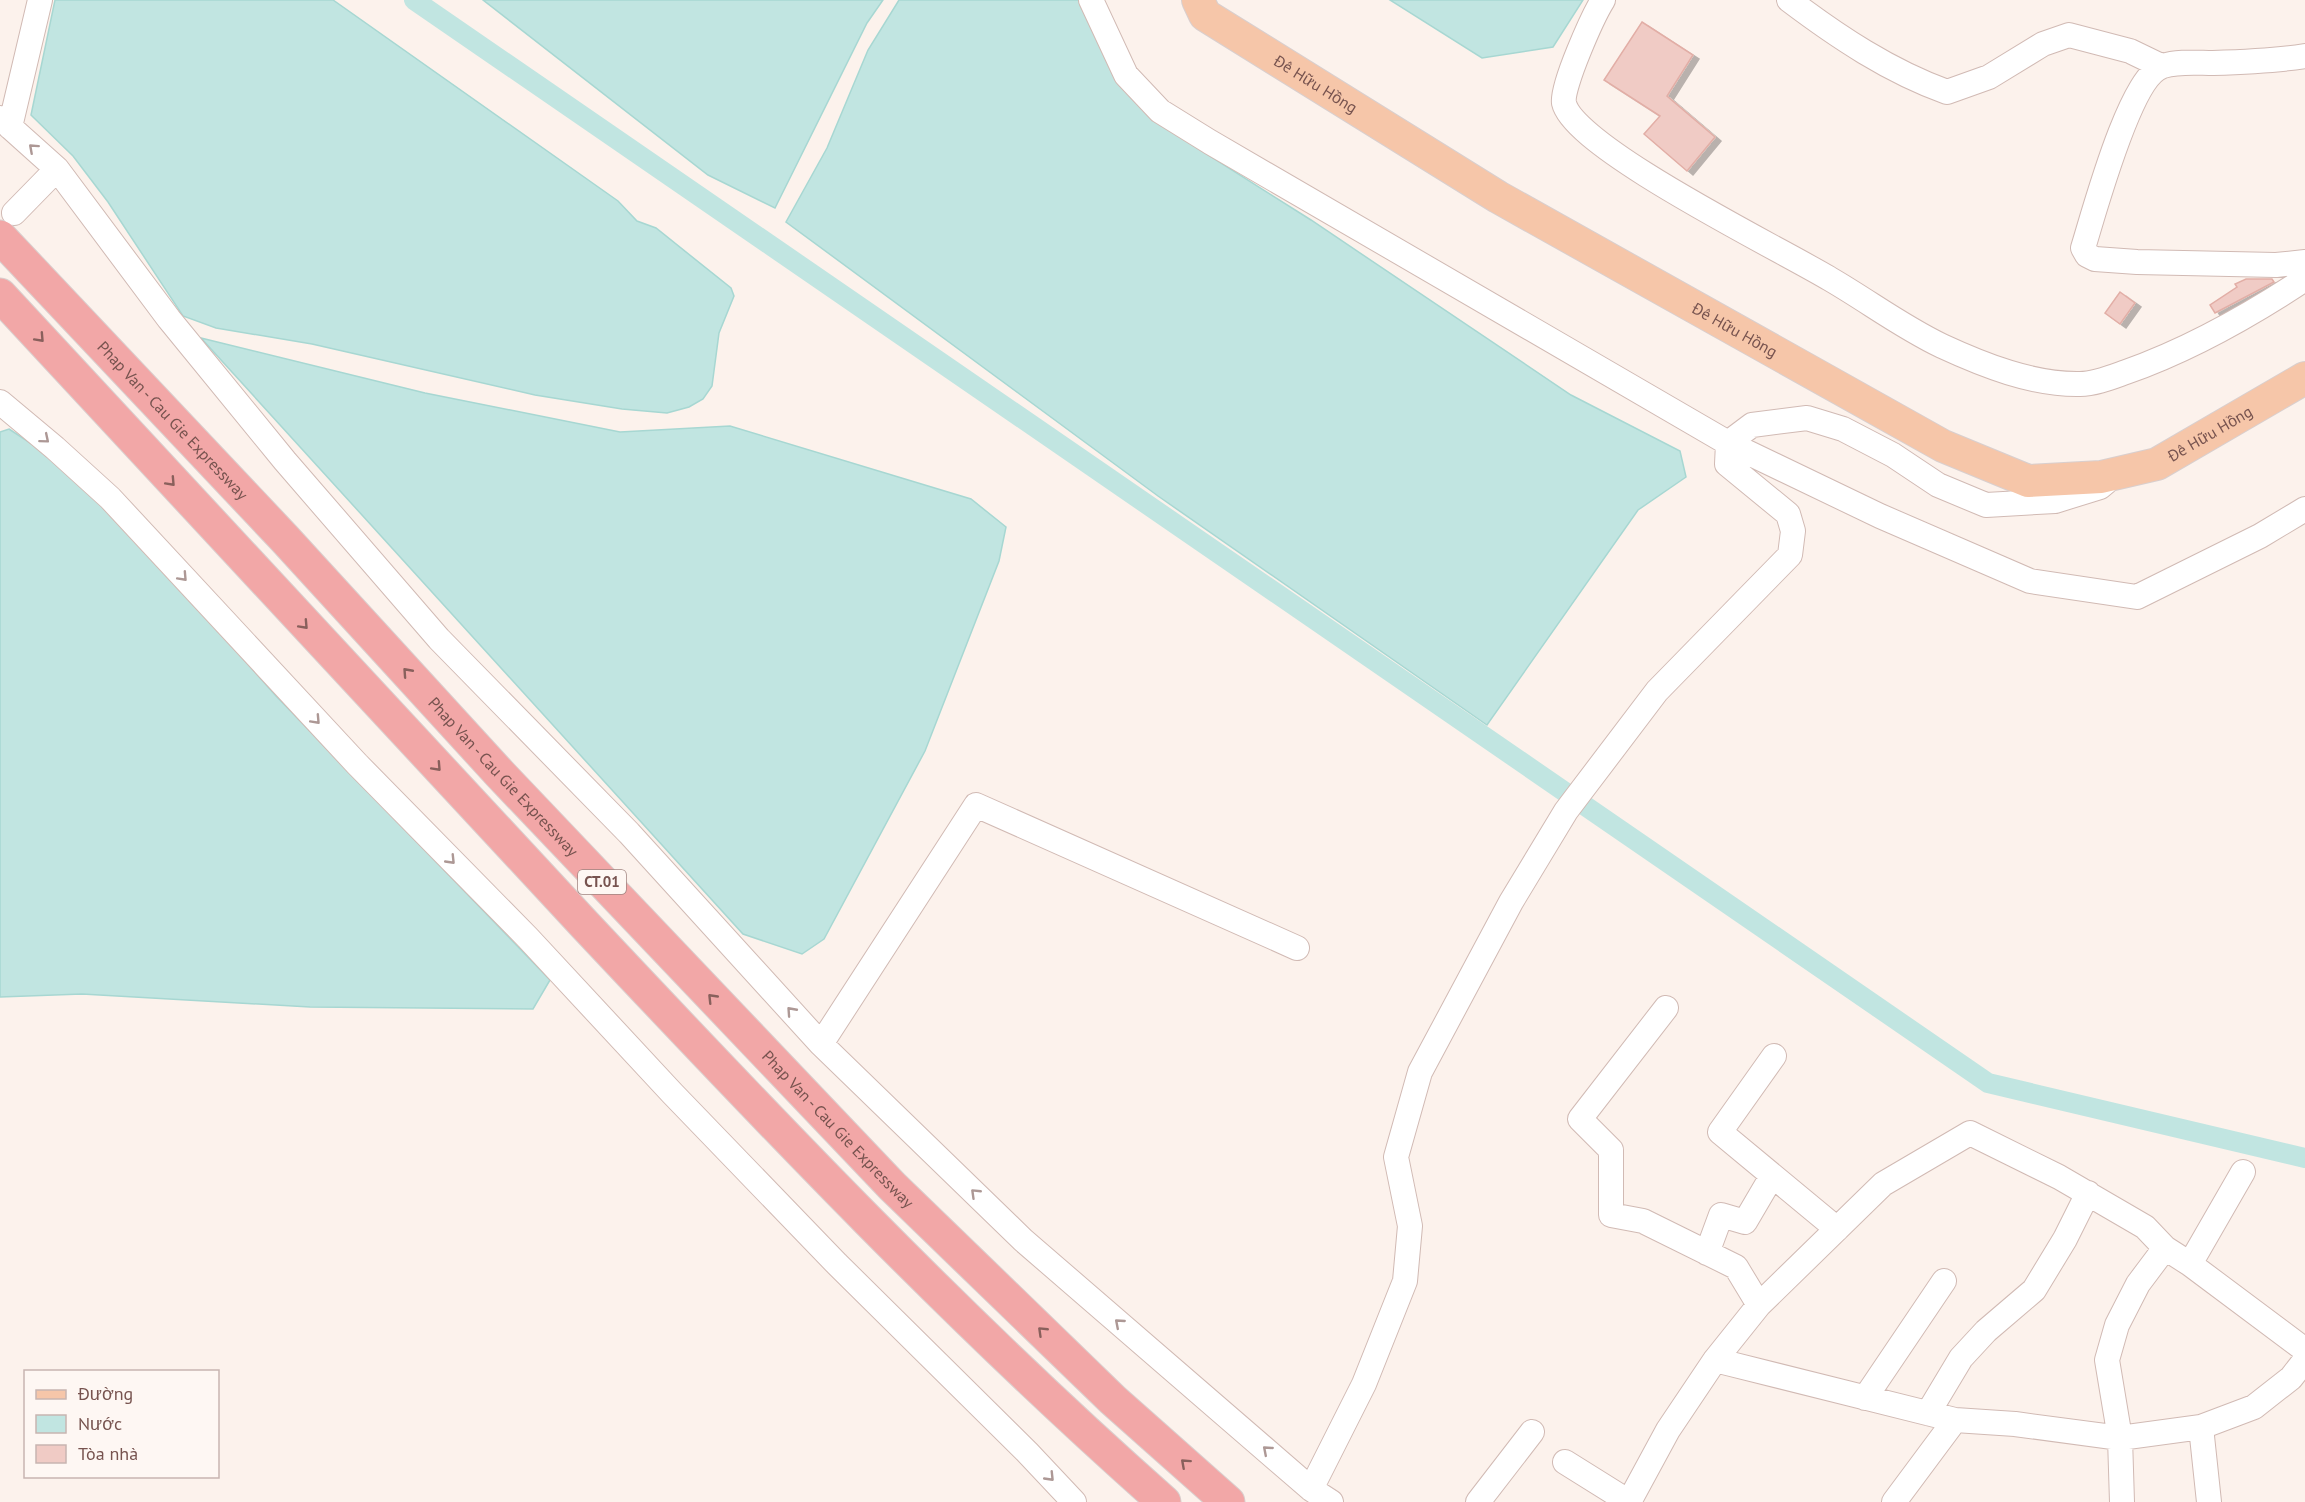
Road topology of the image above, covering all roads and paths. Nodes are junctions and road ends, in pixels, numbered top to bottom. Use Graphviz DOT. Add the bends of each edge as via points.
graph roads {
  1 [pos="40,0"];
  2 [pos="1091,0"];
  3 [pos="1198,0"];
  4 [pos="1603,0"];
  5 [pos="1789,0"];
  6 [pos="2305,56"];
  7 [pos="2161,66"];
  8 [pos="5,122"];
  9 [pos="57,169"];
  10 [pos="7,225"];
  11 [pos="2305,262"];
  12 [pos="2305,279"];
  13 [pos="0,295"];
  14 [pos="2301,379"];
  15 [pos="0,402"];
  16 [pos="1728,443"];
  17 [pos="2115,474"];
  18 [pos="2305,509"];
  19 [pos="1297,948"];
  20 [pos="1666,1008"];
  21 [pos="821,1044"];
  22 [pos="1774,1056"];
  23 [pos="2243,1172"];
  24 [pos="1772,1176"];
  25 [pos="2088,1193"];
  26 [pos="1837,1230"];
  27 [pos="2165,1248"];
  28 [pos="1707,1253"];
  29 [pos="2190,1264"];
  30 [pos="1944,1281"];
  31 [pos="1760,1305"];
  32 [pos="2305,1350"];
  33 [pos="1715,1360"];
  34 [pos="2305,1360"];
  35 [pos="1865,1398"];
  36 [pos="1928,1413"];
  37 [pos="1955,1420"];
  38 [pos="2201,1427"];
  39 [pos="1532,1432"];
  40 [pos="2120,1438"];
  41 [pos="1565,1462"];
  42 [pos="1311,1489"];
  43 [pos="1074,1502"];
  44 [pos="1164,1502"];
  45 [pos="1228,1502"];
  46 [pos="1331,1502"];
  47 [pos="1478,1502"];
  48 [pos="1894,1502"];
  49 [pos="2122,1502"];
  50 [pos="2209,1502"];
  1 -- 8 [label="street"];
  2 -- 16 [label="street" via="1126,75 1160,111"];
  3 -- 17 [label="main road, Đê Hữu Hồng" via="1205,15 1498,197 1943,446 2028,481"];
  4 -- 12 [label="street" via="1585,32 1566,85 1563,101 1570,116 1650,177 1942,346 2054,384 2083,384 2167,358"];
  5 -- 7 [label="street" via="1877,60 1947,92 1989,76 2043,44 2069,35 2130,51"];
  6 -- 7 [label="street"];
  7 -- 11 [label="street" via="2146,80 2125,121 2083,248 2087,255 2137,262 2276,266"];
  9 -- 8 [label="street, one-way"];
  9 -- 10 [label="street"];
  21 -- 9 [label="street, one-way" via="629,833 431,630 176,328"];
  45 -- 10 [label="highway, Phap Van - Cau Gie Expressway / CT.01, one-way" via="1113,1400 891,1186 500,774"];
  13 -- 44 [label="highway, CT.01, one-way" via="680,1026 867,1220 1090,1437"];
  14 -- 17 [label="main road, Đê Hữu Hồng" via="2157,464"];
  15 -- 43 [label="street, one-way" via="110,498 357,764 528,938 688,1110"];
  16 -- 17 [label="street" via="1752,425 1807,418 1843,429 1893,454 1938,485 1986,504 2055,501 2100,487"];
  16 -- 18 [label="street" via="1880,516 2030,581 2137,597 2260,536"];
  16 -- 42 [label="street" via="1728,464 1788,514 1793,531 1790,555 1657,691 1566,812 1511,902 1420,1072 1396,1157 1410,1226 1405,1281 1364,1384"];
  19 -- 21 [label="street" via="976,805"];
  20 -- 28 [label="street" via="1580,1119 1611,1150 1611,1215 1643,1221"];
  42 -- 21 [label="street, one-way" via="1023,1240"];
  22 -- 24 [label="street" via="1720,1132"];
  23 -- 29 [label="street"];
  24 -- 26 [label="street"];
  24 -- 28 [label="street" via="1745,1222 1721,1215"];
  25 -- 26 [label="street" via="1970,1133 1883,1184"];
  25 -- 27 [label="street" via="2145,1227"];
  25 -- 36 [label="street" via="2034,1290 1961,1358"];
  26 -- 31 [label="street"];
  27 -- 29 [label="street"];
  27 -- 40 [label="street" via="2138,1284 2117,1325 2107,1360"];
  28 -- 31 [label="street" via="1736,1267"];
  29 -- 32 [label="street"];
  30 -- 35 [label="street"];
  31 -- 33 [label="street"];
  33 -- 35 [label="street"];
  33 -- 41 [label="street" via="1668,1430 1629,1502"];
  34 -- 38 [label="street" via="2292,1378 2254,1407"];
  35 -- 36 [label="street"];
  36 -- 37 [label="street"];
  37 -- 40 [label="street"];
  37 -- 48 [label="street"];
  38 -- 40 [label="street"];
  38 -- 50 [label="street"];
  39 -- 47 [label="street"];
  40 -- 49 [label="street"];
  42 -- 46 [label="street"];
}
